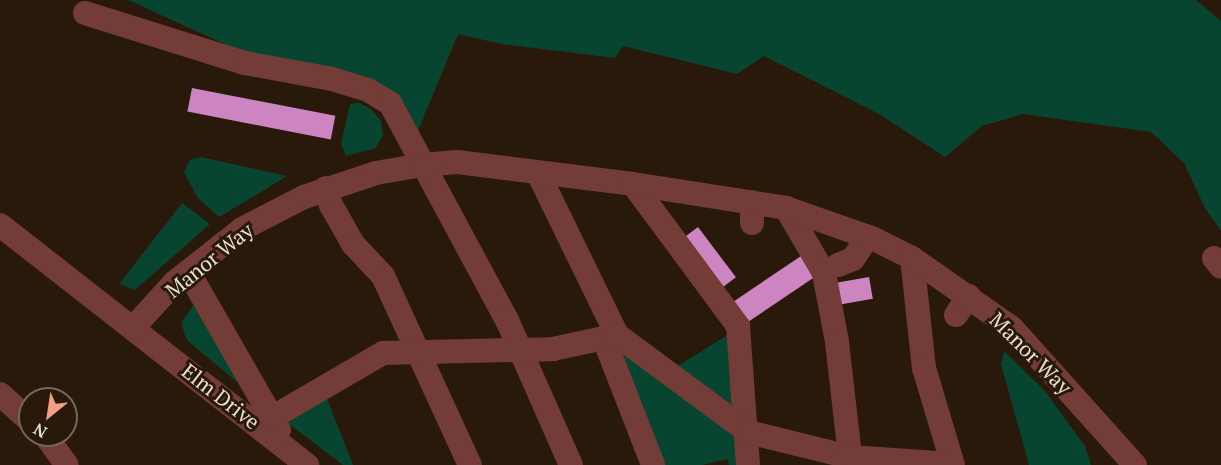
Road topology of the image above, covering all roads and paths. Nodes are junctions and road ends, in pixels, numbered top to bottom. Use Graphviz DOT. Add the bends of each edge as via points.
graph roads {
  1 [pos="85,13"];
  2 [pos="422,165"];
  3 [pos="538,173"];
  4 [pos="633,184"];
  5 [pos="326,188"];
  6 [pos="786,208"];
  7 [pos="0,225"];
  8 [pos="868,237"];
  9 [pos="912,258"];
  10 [pos="838,266"];
  11 [pos="189,273"];
  12 [pos="133,328"];
  13 [pos="610,337"];
  14 [pos="522,352"];
  15 [pos="416,353"];
  16 [pos="0,394"];
  17 [pos="18,410"];
  18 [pos="273,417"];
  19 [pos="748,432"];
  20 [pos="54,447"];
  21 [pos="288,449"];
  22 [pos="851,461"];
  23 [pos="1132,464"];
  24 [pos="67,465"];
  25 [pos="307,465"];
  26 [pos="470,465"];
  27 [pos="571,465"];
  28 [pos="653,465"];
  29 [pos="748,465"];
  30 [pos="952,465"];
  1 -- 2 [label="street" via="245,63 332,79 368,90 390,103"];
  2 -- 3 [label="street, Manor Way" via="480,164"];
  2 -- 5 [label="street, Manor Way"];
  2 -- 14 [label="street"];
  3 -- 4 [label="street, Manor Way"];
  3 -- 13 [label="street"];
  4 -- 6 [label="street, Manor Way" via="752,213"];
  4 -- 19 [label="street" via="738,326"];
  5 -- 11 [label="street, Manor Way" via="242,229"];
  5 -- 15 [label="street" via="352,244 383,276"];
  6 -- 8 [label="street, Manor Way"];
  6 -- 22 [label="street" via="824,273 837,342"];
  7 -- 12 [label="street, Elm Drive"];
  8 -- 9 [label="street, Manor Way"];
  8 -- 10 [label="street" via="854,259"];
  9 -- 23 [label="street, Manor Way" via="963,305 1012,328"];
  9 -- 30 [label="street" via="924,368"];
  11 -- 12 [label="street, Manor Way"];
  11 -- 18 [label="street"];
  12 -- 21 [label="street, Elm Drive"];
  13 -- 14 [label="street" via="553,350"];
  13 -- 19 [label="street"];
  13 -- 28 [label="street"];
  14 -- 15 [label="street"];
  14 -- 27 [label="street"];
  15 -- 18 [label="street" via="383,353"];
  15 -- 26 [label="street"];
  16 -- 17 [label="street"];
  18 -- 21 [label="street"];
  19 -- 22 [label="street"];
  19 -- 29 [label="street"];
  20 -- 24 [label="street"];
  21 -- 25 [label="street, Elm Drive"];
  22 -- 30 [label="street"];
}
